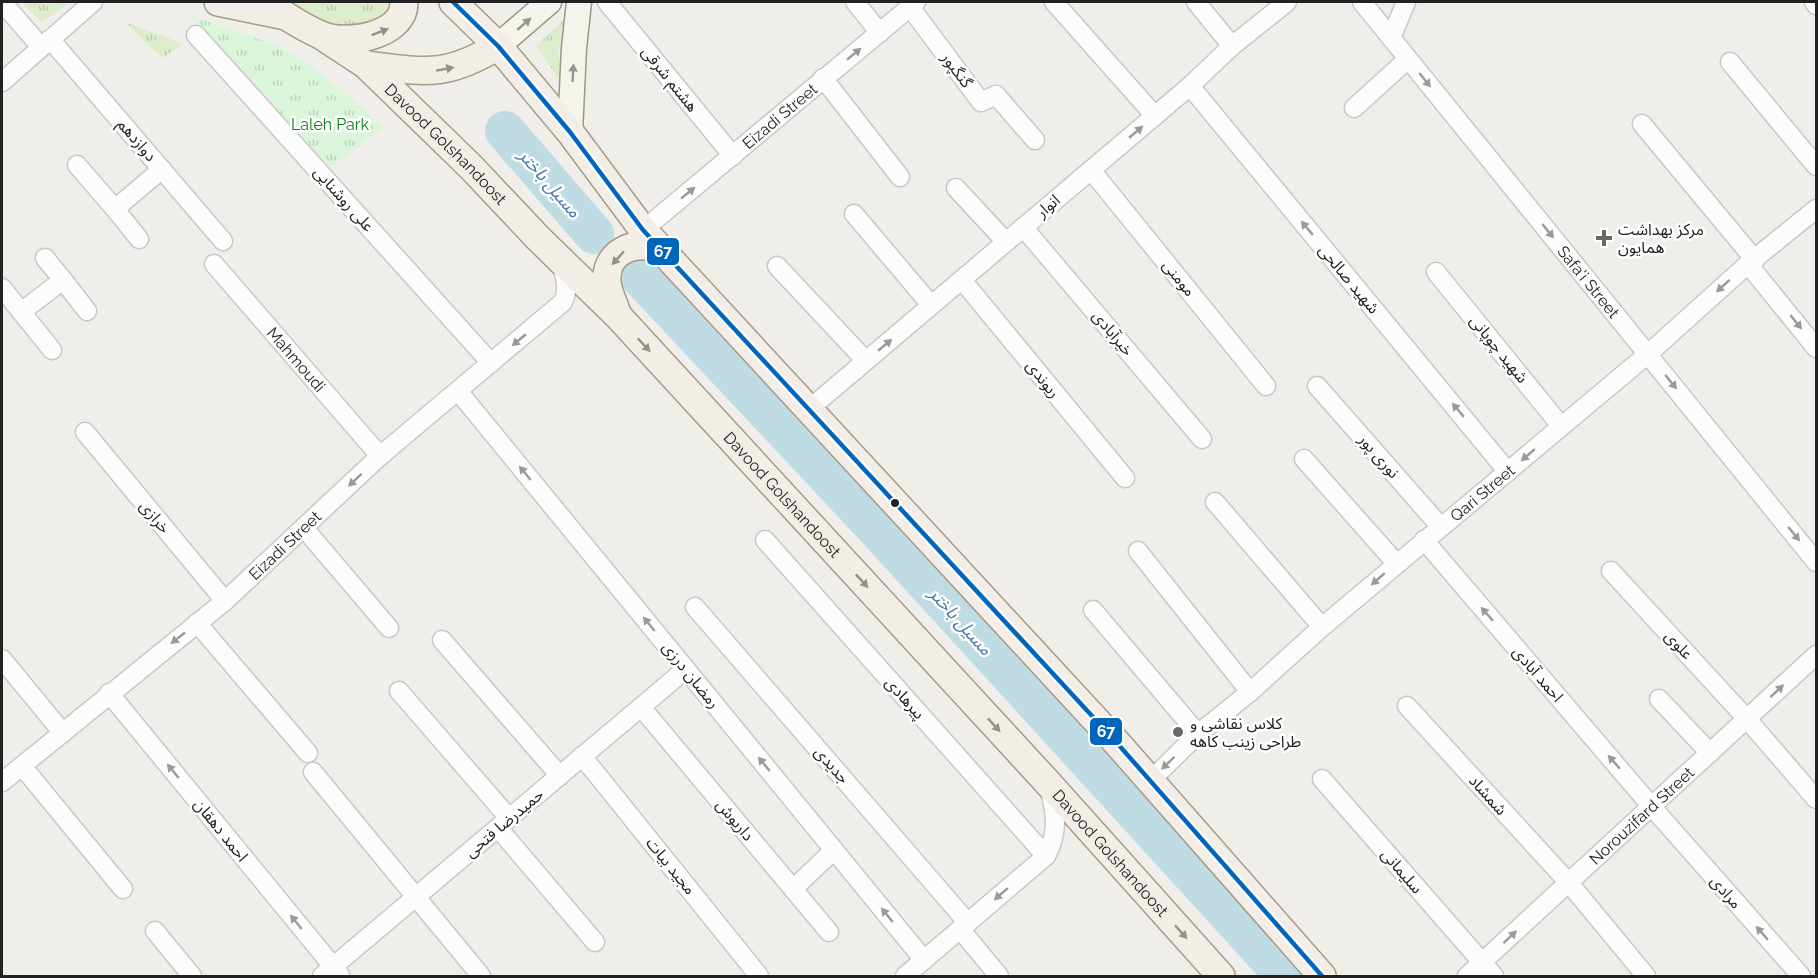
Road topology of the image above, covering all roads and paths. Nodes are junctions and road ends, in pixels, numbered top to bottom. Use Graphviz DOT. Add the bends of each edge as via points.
graph roads {
  1 [pos="2,2"];
  2 [pos="93,2"];
  3 [pos="218,2"];
  4 [pos="404,2"];
  5 [pos="453,2"];
  6 [pos="549,2"];
  7 [pos="579,2"];
  8 [pos="607,2"];
  9 [pos="855,2"];
  10 [pos="1054,2"];
  11 [pos="1196,2"];
  12 [pos="1287,2"];
  13 [pos="1362,2"];
  14 [pos="1406,2"];
  15 [pos="913,4"];
  16 [pos="275,9"];
  17 [pos="880,33"];
  18 [pos="196,35"];
  19 [pos="322,36"];
  20 [pos="1392,38"];
  21 [pos="45,43"];
  22 [pos="498,45"];
  23 [pos="1232,46"];
  24 [pos="1408,59"];
  25 [pos="1730,62"];
  26 [pos="366,65"];
  27 [pos="823,78"];
  28 [pos="2,81"];
  29 [pos="1190,86"];
  30 [pos="1354,108"];
  31 [pos="1155,116"];
  32 [pos="1642,124"];
  33 [pos="570,132"];
  34 [pos="1035,140"];
  35 [pos="733,156"];
  36 [pos="77,165"];
  37 [pos="1816,166"];
  38 [pos="162,169"];
  39 [pos="1091,170"];
  40 [pos="900,177"];
  41 [pos="956,188"];
  42 [pos="115,209"];
  43 [pos="1816,209"];
  44 [pos="854,214"];
  45 [pos="1023,227"];
  46 [pos="643,230"];
  47 [pos="538,238"];
  48 [pos="139,239"];
  49 [pos="223,241"];
  50 [pos="1006,242"];
  51 [pos="668,256"];
  52 [pos="45,258"];
  53 [pos="1751,262"];
  54 [pos="214,264"];
  55 [pos="777,266"];
  56 [pos="1436,272"];
  57 [pos="63,280"];
  58 [pos="962,280"];
  59 [pos="2,288"];
  60 [pos="932,305"];
  61 [pos="87,310"];
  62 [pos="21,312"];
  63 [pos="619,316"];
  64 [pos="1816,348"];
  65 [pos="52,351"];
  66 [pos="1648,354"];
  67 [pos="866,361"];
  68 [pos="491,363"];
  69 [pos="1266,386"];
  70 [pos="1317,386"];
  71 [pos="458,391"];
  72 [pos="808,410"];
  73 [pos="1561,426"];
  74 [pos="85,432"];
  75 [pos="1202,440"];
  76 [pos="380,456"];
  77 [pos="1304,459"];
  78 [pos="1508,472"];
  79 [pos="1125,478"];
  80 [pos="1215,502"];
  81 [pos="1440,526"];
  82 [pos="304,528"];
  83 [pos="765,540"];
  84 [pos="1424,540"];
  85 [pos="1138,551"];
  86 [pos="1816,562"];
  87 [pos="1396,563"];
  88 [pos="1611,571"];
  89 [pos="225,601"];
  90 [pos="695,607"];
  91 [pos="1093,610"];
  92 [pos="197,623"];
  93 [pos="1322,627"];
  94 [pos="389,628"];
  95 [pos="442,640"];
  96 [pos="1816,655"];
  97 [pos="2,659"];
  98 [pos="686,669"];
  99 [pos="399,691"];
  100 [pos="1250,692"];
  101 [pos="110,693"];
  102 [pos="1659,699"];
  103 [pos="1407,706"];
  104 [pos="641,707"];
  105 [pos="1747,719"];
  106 [pos="63,733"];
  107 [pos="1198,734"];
  108 [pos="308,753"];
  109 [pos="1710,753"];
  110 [pos="582,756"];
  111 [pos="22,766"];
  112 [pos="313,772"];
  113 [pos="560,776"];
  114 [pos="1322,779"];
  115 [pos="1150,781"];
  116 [pos="2,782"];
  117 [pos="1048,783"];
  118 [pos="1816,799"];
  119 [pos="1652,807"];
  120 [pos="504,823"];
  121 [pos="834,850"];
  122 [pos="1046,856"];
  123 [pos="1569,883"];
  124 [pos="123,889"];
  125 [pos="793,890"];
  126 [pos="416,897"];
  127 [pos="964,926"];
  128 [pos="155,931"];
  129 [pos="829,932"];
  130 [pos="595,942"];
  131 [pos="924,960"];
  132 [pos="1488,970"];
  133 [pos="332,973"];
  134 [pos="192,976"];
  135 [pos="481,976"];
  136 [pos="759,976"];
  137 [pos="905,976"];
  138 [pos="999,976"];
  139 [pos="1221,976"];
  140 [pos="1322,976"];
  141 [pos="1467,976"];
  142 [pos="1646,976"];
  143 [pos="1801,976"];
  1 -- 21 [label="street, دوازدهم"];
  2 -- 21 [label="street"];
  3 -- 16 [label="main road, Davood Golshandoost"];
  19 -- 4 [label="main road, one-way" via="350,39 376,34 398,20"];
  5 -- 22 [label="main road"];
  22 -- 6 [label="main road, one-way"];
  33 -- 7 [label="main road, one-way"];
  8 -- 35 [label="street, هشتم شرقی"];
  9 -- 17 [label="street"];
  10 -- 31 [label="street"];
  11 -- 23 [label="street"];
  12 -- 23 [label="street, انوار"];
  13 -- 20 [label="street, Safa'i Street"];
  14 -- 20 [label="street"];
  15 -- 17 [label="street, Eizadi Street"];
  15 -- 34 [label="street, گنگپور" via="981,102 996,95"];
  16 -- 19 [label="main road, Davood Golshandoost"];
  27 -- 17 [label="street, Eizadi Street, one-way"];
  18 -- 68 [label="street, علی روشنایی"];
  19 -- 26 [label="main road, Davood Golshandoost"];
  20 -- 24 [label="street, Safa'i Street"];
  21 -- 28 [label="street"];
  21 -- 38 [label="street, دوازدهم"];
  26 -- 22 [label="main road, one-way" via="439,71 458,67"];
  22 -- 33 [label="main road"];
  23 -- 29 [label="street, انوار"];
  24 -- 30 [label="street"];
  24 -- 66 [label="street, Safa'i Street, one-way"];
  25 -- 37 [label="street"];
  26 -- 47 [label="main road, Davood Golshandoost"];
  27 -- 35 [label="street, Eizadi Street"];
  27 -- 40 [label="street"];
  29 -- 31 [label="street, انوار"];
  78 -- 29 [label="street, شهید صالحی, one-way"];
  39 -- 31 [label="street, انوار, one-way"];
  32 -- 53 [label="street"];
  33 -- 46 [label="main road"];
  46 -- 35 [label="street, Eizadi Street, one-way"];
  36 -- 42 [label="street"];
  38 -- 42 [label="street"];
  38 -- 49 [label="street, دوازدهم"];
  39 -- 45 [label="street, انوار"];
  39 -- 69 [label="street, مومنی"];
  41 -- 50 [label="street"];
  42 -- 48 [label="street"];
  43 -- 53 [label="street, Qari Street"];
  44 -- 60 [label="street"];
  45 -- 50 [label="street, انوار"];
  45 -- 75 [label="street, خیرآبادی"];
  46 -- 51 [label="main road"];
  47 -- 63 [label="main road, Davood Golshandoost"];
  47 -- 68 [label="street, Eizadi Street, one-way" via="562,267 566,295 563,302"];
  50 -- 58 [label="street, انوار"];
  51 -- 63 [label="main road, one-way" via="642,244 621,252 613,260 607,282"];
  51 -- 72 [label="main road"];
  52 -- 57 [label="street"];
  53 -- 64 [label="street, one-way"];
  53 -- 66 [label="street, Qari Street, one-way"];
  54 -- 76 [label="street, Mahmoudi"];
  55 -- 67 [label="street"];
  56 -- 73 [label="street, شهید چوپانی"];
  57 -- 61 [label="street"];
  57 -- 62 [label="street"];
  58 -- 60 [label="street, انوار"];
  58 -- 79 [label="street, ریوندی"];
  59 -- 62 [label="street"];
  67 -- 60 [label="street, انوار, one-way"];
  62 -- 65 [label="street"];
  63 -- 117 [label="main road, Davood Golshandoost, one-way"];
  66 -- 73 [label="street, Qari Street"];
  66 -- 86 [label="street, Safa'i Street, one-way"];
  67 -- 72 [label="street, انوار"];
  68 -- 71 [label="street, Eizadi Street"];
  70 -- 81 [label="street, نوری پور"];
  71 -- 76 [label="street, Eizadi Street"];
  98 -- 71 [label="street, رمضان درزی, one-way"];
  72 -- 115 [label="main road"];
  73 -- 78 [label="street, Qari Street, one-way"];
  74 -- 89 [label="street, خرازی"];
  76 -- 82 [label="street, Eizadi Street, one-way"];
  77 -- 87 [label="street"];
  78 -- 81 [label="street, Qari Street"];
  80 -- 93 [label="street"];
  81 -- 84 [label="street, Qari Street"];
  82 -- 89 [label="street, Eizadi Street"];
  82 -- 94 [label="street"];
  83 -- 122 [label="street, پیرهادی"];
  84 -- 87 [label="street, Qari Street"];
  119 -- 84 [label="street, احمد آبادی, one-way"];
  85 -- 100 [label="street"];
  87 -- 93 [label="street, Qari Street, one-way"];
  88 -- 105 [label="street, علوی"];
  89 -- 92 [label="street, Eizadi Street"];
  90 -- 127 [label="street, جدیدی"];
  91 -- 107 [label="street"];
  92 -- 101 [label="street, Eizadi Street, one-way"];
  92 -- 108 [label="street"];
  93 -- 100 [label="street, Qari Street"];
  95 -- 113 [label="street"];
  105 -- 96 [label="street, Norouzifard Street, one-way"];
  97 -- 106 [label="street"];
  98 -- 104 [label="street, حمیدرضا فتحی"];
  121 -- 98 [label="street, رمضان درزی, one-way"];
  99 -- 120 [label="street"];
  100 -- 107 [label="street, Qari Street"];
  101 -- 106 [label="street, Eizadi Street"];
  133 -- 101 [label="street, احمد دهقان, one-way"];
  102 -- 109 [label="street"];
  103 -- 123 [label="street, شمشاد"];
  104 -- 110 [label="street, حمیدرضا فتحی"];
  104 -- 125 [label="street, داریوش"];
  105 -- 109 [label="street, Norouzifard Street"];
  105 -- 118 [label="street, علوی"];
  106 -- 111 [label="street, Eizadi Street"];
  107 -- 115 [label="street, Qari Street, one-way"];
  109 -- 119 [label="street, Norouzifard Street"];
  110 -- 113 [label="street, حمیدرضا فتحی"];
  110 -- 136 [label="street, مجید بیات"];
  111 -- 116 [label="street, Eizadi Street"];
  111 -- 124 [label="street"];
  112 -- 126 [label="street"];
  113 -- 120 [label="street, حمیدرضا فتحی"];
  114 -- 132 [label="street, سلیمانی"];
  115 -- 140 [label="main road"];
  117 -- 122 [label="street" via="1055,827"];
  117 -- 139 [label="main road, Davood Golshandoost, one-way"];
  119 -- 123 [label="street, Norouzifard Street"];
  143 -- 119 [label="street, مرادی, one-way"];
  120 -- 126 [label="street, حمیدرضا فتحی"];
  120 -- 130 [label="street"];
  121 -- 125 [label="street"];
  131 -- 121 [label="street, رمضان درزی, one-way"];
  122 -- 127 [label="street, one-way"];
  132 -- 123 [label="street, Norouzifard Street, one-way"];
  123 -- 142 [label="street, شمشاد"];
  125 -- 129 [label="street, داریوش"];
  126 -- 133 [label="street, حمیدرضا فتحی"];
  126 -- 135 [label="street"];
  127 -- 131 [label="street"];
  127 -- 138 [label="street, جدیدی"];
  128 -- 134 [label="street"];
  131 -- 137 [label="street"];
  132 -- 141 [label="street, Norouzifard Street"];
}
